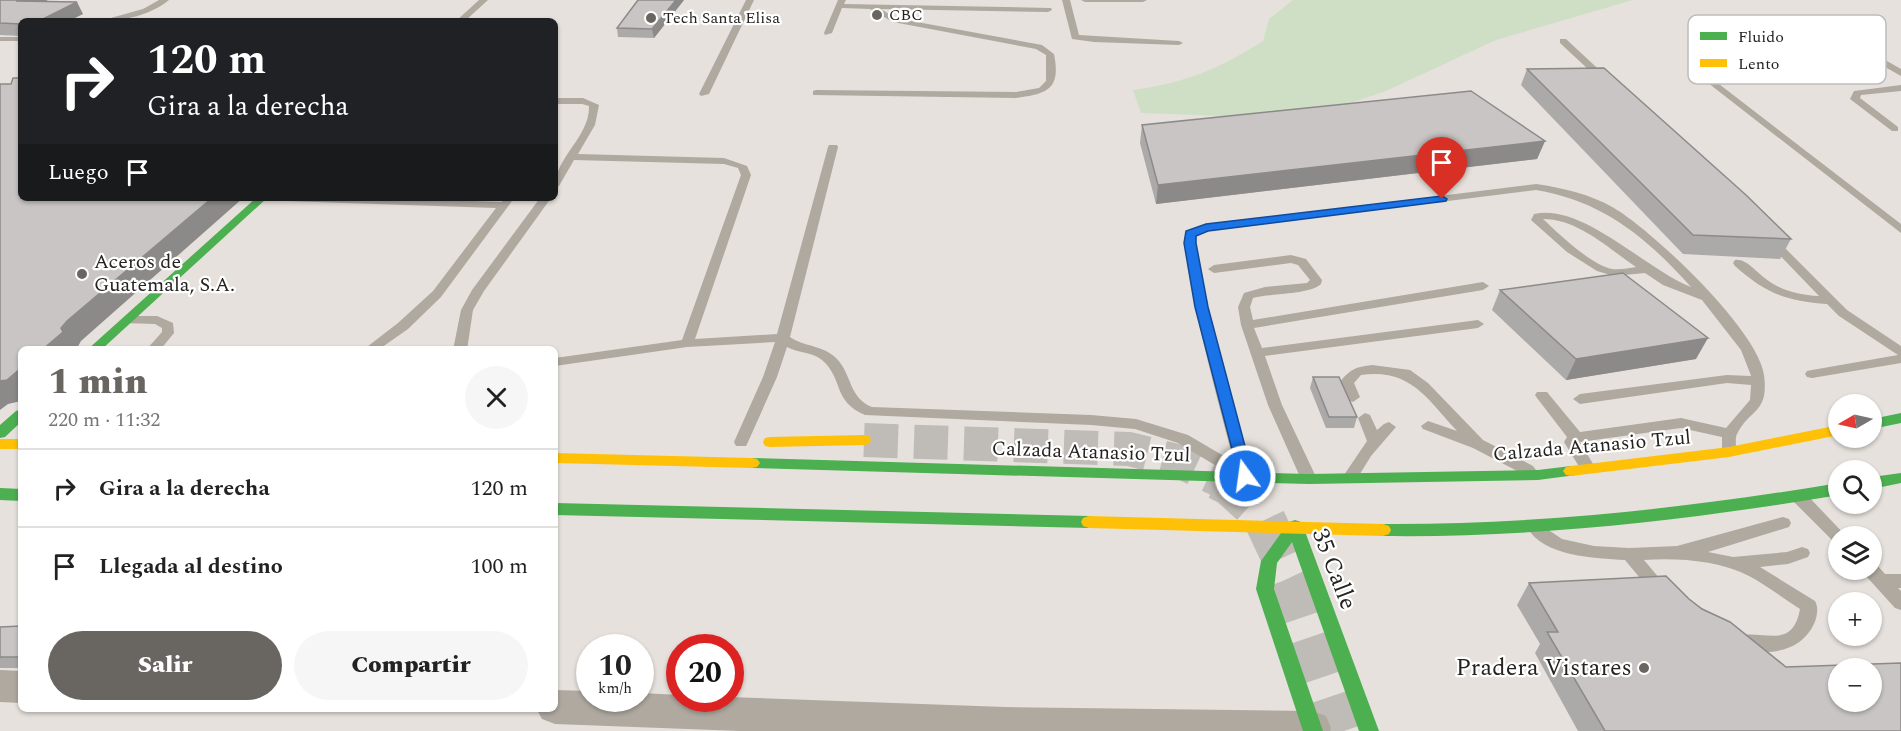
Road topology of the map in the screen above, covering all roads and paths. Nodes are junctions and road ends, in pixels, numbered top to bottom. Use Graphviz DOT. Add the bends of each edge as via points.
graph roads {
  1 [pos="165,0"];
  2 [pos="484,0"];
  3 [pos="750,0"];
  4 [pos="1066,0"];
  5 [pos="1085,0"];
  6 [pos="1143,0"];
  7 [pos="842,3"];
  8 [pos="871,6"];
  9 [pos="1048,10"];
  10 [pos="118,18"];
  11 [pos="463,18"];
  12 [pos="828,33"];
  13 [pos="0,39"];
  14 [pos="18,39"];
  15 [pos="1563,41"];
  16 [pos="1179,43"];
  17 [pos="1886,65"];
  18 [pos="1901,74"];
  19 [pos="1715,84"];
  20 [pos="1612,87"];
  21 [pos="1889,88"];
  22 [pos="1901,88"];
  23 [pos="816,93"];
  24 [pos="704,94"];
  25 [pos="1901,96"];
  26 [pos="558,101"];
  27 [pos="1895,129"];
  28 [pos="834,147"];
  29 [pos="571,157"];
  30 [pos="558,179"];
  31 [pos="259,201"];
  32 [pos="463,201"];
  33 [pos="544,201"];
  34 [pos="506,202"];
  35 [pos="1901,230"];
  36 [pos="1762,231"];
  37 [pos="1739,263"];
  38 [pos="1214,269"];
  39 [pos="1647,269"];
  40 [pos="1483,286"];
  41 [pos="1707,298"];
  42 [pos="1830,300"];
  43 [pos="126,320"];
  44 [pos="1478,324"];
  45 [pos="1247,326"];
  46 [pos="783,338"];
  47 [pos="687,343"];
  48 [pos="97,346"];
  49 [pos="156,346"];
  50 [pos="375,346"];
  51 [pos="461,346"];
  52 [pos="1901,352"];
  53 [pos="1257,353"];
  54 [pos="1901,359"];
  55 [pos="558,362"];
  56 [pos="1812,374"];
  57 [pos="1756,381"];
  58 [pos="1542,395"];
  59 [pos="1353,397"];
  60 [pos="1580,399"];
  61 [pos="18,417"];
  62 [pos="1365,418"];
  63 [pos="1901,418"];
  64 [pos="1882,422"];
  65 [pos="1428,426"];
  66 [pos="1389,427"];
  67 [pos="1828,432"];
  68 [pos="0,433"];
  69 [pos="1729,434"];
  70 [pos="1576,438"];
  71 [pos="864,440"];
  72 [pos="1375,441"];
  73 [pos="736,443"];
  74 [pos="0,444"];
  75 [pos="18,444"];
  76 [pos="1478,444"];
  77 [pos="708,449"];
  78 [pos="1729,452"];
  79 [pos="558,458"];
  80 [pos="653,460"];
  81 [pos="1588,469"];
  82 [pos="1538,475"];
  83 [pos="1245,476"];
  84 [pos="1350,478"];
  85 [pos="1901,478"];
  86 [pos="1309,479"];
  87 [pos="1882,481"];
  88 [pos="1828,491"];
  89 [pos="0,494"];
  90 [pos="18,495"];
  91 [pos="1799,497"];
  92 [pos="558,509"];
  93 [pos="1783,523"];
  94 [pos="1295,526"];
  95 [pos="1533,526"];
  96 [pos="1828,526"];
  97 [pos="1674,552"];
  98 [pos="1802,553"];
  99 [pos="1629,554"];
  100 [pos="1729,562"];
  101 [pos="1882,576"];
  102 [pos="1880,580"];
  103 [pos="1901,581"];
  104 [pos="1901,603"];
  105 [pos="1675,607"];
  106 [pos="1721,637"];
  107 [pos="0,686"];
  108 [pos="18,687"];
  109 [pos="558,707"];
  110 [pos="1313,730"];
  111 [pos="1369,731"];
  1 -- 10 [label="lane" via="140,13"];
  2 -- 11 [label="lane"];
  3 -- 24 [label="lane"];
  4 -- 16 [label="lane" via="1075,37"];
  5 -- 6 [label="lane"];
  7 -- 8 [label="lane"];
  7 -- 12 [label="lane"];
  8 -- 9 [label="lane"];
  8 -- 23 [label="lane" via="893,20 1039,48 1050,54 1055,73 1051,85 1042,91 1016,95"];
  13 -- 14 [label="lane"];
  15 -- 20 [label="lane"];
  17 -- 18 [label="lane"];
  19 -- 35 [label="lane"];
  21 -- 22 [label="lane"];
  21 -- 25 [label="lane"];
  21 -- 27 [label="lane" via="1857,93 1855,99"];
  26 -- 29 [label="lane" via="594,105 588,127"];
  28 -- 46 [label="lane"];
  29 -- 30 [label="lane"];
  29 -- 47 [label="lane" via="724,161 742,166 746,175"];
  31 -- 43 [label="main road"];
  32 -- 34 [label="lane"];
  33 -- 51 [label="lane" via="478,290 467,310"];
  34 -- 50 [label="lane" via="437,294"];
  36 -- 42 [label="lane"];
  37 -- 42 [label="lane" via="1779,294"];
  38 -- 45 [label="lane" via="1291,259 1302,262 1316,280 1309,286 1248,296 1244,307"];
  39 -- 39 [label="lane" via="1576,222 1559,216 1538,216 1537,220 1548,230 1597,267 1616,273"];
  39 -- 41 [label="lane" via="1667,282"];
  40 -- 45 [label="lane"];
  41 -- 57 [label="lane" via="1731,323 1756,370"];
  41 -- 83 [label="lane" via="1654,243 1612,212 1564,191 1536,187 1198,231 1191,234 1190,243 1200,296"];
  42 -- 52 [label="lane"];
  43 -- 48 [label="main road"];
  43 -- 49 [label="lane" via="157,320 168,326 168,333"];
  44 -- 53 [label="lane"];
  45 -- 53 [label="lane"];
  46 -- 47 [label="lane"];
  46 -- 73 [label="lane" via="770,377"];
  46 -- 83 [label="lane" via="825,355 840,375 848,398 863,410 1136,424 1183,439"];
  47 -- 55 [label="lane"];
  53 -- 86 [label="lane" via="1275,405"];
  54 -- 56 [label="lane"];
  57 -- 60 [label="lane" via="1727,379"];
  57 -- 69 [label="lane" via="1757,401"];
  58 -- 70 [label="lane"];
  59 -- 76 [label="lane" via="1347,382 1357,371 1405,373 1423,386"];
  61 -- 68 [label="main road"];
  62 -- 72 [label="lane"];
  63 -- 64 [label="main road"];
  65 -- 76 [label="lane"];
  66 -- 72 [label="lane"];
  67 -- 78 [label="main road, Calzada Atanasio Tzul"];
  69 -- 70 [label="lane" via="1681,423"];
  69 -- 78 [label="lane"];
  70 -- 81 [label="lane" via="1571,442 1573,448"];
  71 -- 73 [label="main road"];
  72 -- 84 [label="lane"];
  74 -- 75 [label="main road"];
  76 -- 82 [label="lane"];
  77 -- 80 [label="main road"];
  78 -- 81 [label="main road, Calzada Atanasio Tzul"];
  79 -- 80 [label="main road, Calzada Atanasio Tzul"];
  80 -- 83 [label="main road, Calzada Atanasio Tzul"];
  81 -- 82 [label="main road, Calzada Atanasio Tzul"];
  82 -- 84 [label="main road, Calzada Atanasio Tzul"];
  83 -- 86 [label="main road, Calzada Atanasio Tzul"];
  84 -- 86 [label="main road, Calzada Atanasio Tzul"];
  85 -- 87 [label="main road"];
  88 -- 91 [label="main road"];
  89 -- 90 [label="main road"];
  91 -- 95 [label="main road"];
  91 -- 96 [label="lane"];
  92 -- 94 [label="main road"];
  93 -- 97 [label="lane"];
  94 -- 95 [label="main road" via="1425,531"];
  94 -- 110 [label="main road, 35 Calle" via="1271,556 1265,570 1265,589"];
  94 -- 111 [label="main road, 35 Calle"];
  95 -- 99 [label="lane" via="1557,544"];
  97 -- 99 [label="lane"];
  97 -- 100 [label="lane"];
  98 -- 100 [label="lane" via="1788,558"];
  99 -- 105 [label="lane"];
  100 -- 106 [label="lane" via="1754,571 1809,606 1808,623 1787,642 1772,645"];
  101 -- 103 [label="lane"];
  102 -- 104 [label="lane"];
  107 -- 108 [label="street"];
  109 -- 110 [label="street"];
}
